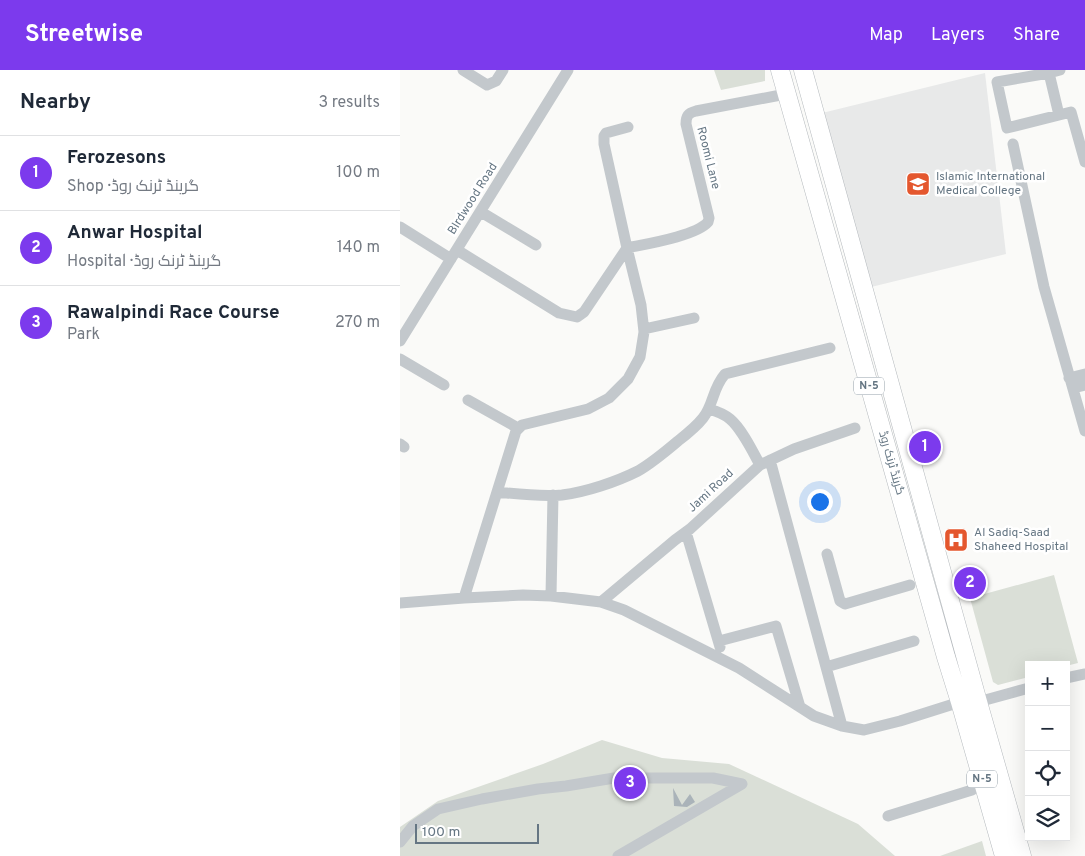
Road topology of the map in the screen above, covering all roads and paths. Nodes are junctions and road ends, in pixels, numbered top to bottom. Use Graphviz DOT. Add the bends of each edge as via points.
graph roads {
  1 [pos="463,70"];
  2 [pos="503,70"];
  3 [pos="568,70"];
  4 [pos="780,70"];
  5 [pos="803,70"];
  6 [pos="1054,72"];
  7 [pos="786,94"];
  8 [pos="1059,115"];
  9 [pos="628,127"];
  10 [pos="1082,142"];
  11 [pos="1013,144"];
  12 [pos="1085,162"];
  13 [pos="481,212"];
  14 [pos="400,227"];
  15 [pos="536,246"];
  16 [pos="627,248"];
  17 [pos="454,255"];
  18 [pos="694,318"];
  19 [pos="644,329"];
  20 [pos="400,341"];
  21 [pos="830,348"];
  22 [pos="400,359"];
  23 [pos="1085,374"];
  24 [pos="1071,383"];
  25 [pos="1085,385"];
  26 [pos="444,386"];
  27 [pos="468,400"];
  28 [pos="709,409"];
  29 [pos="518,428"];
  30 [pos="855,428"];
  31 [pos="1085,431"];
  32 [pos="765,463"];
  33 [pos="497,492"];
  34 [pos="553,495"];
  35 [pos="686,532"];
  36 [pos="827,554"];
  37 [pos="910,585"];
  38 [pos="551,596"];
  39 [pos="464,598"];
  40 [pos="601,602"];
  41 [pos="400,603"];
  42 [pos="914,641"];
  43 [pos="826,667"];
  44 [pos="1085,674"];
  45 [pos="1070,677"];
  46 [pos="1025,689"];
  47 [pos="961,704"];
  48 [pos="800,707"];
  49 [pos="842,726"];
  50 [pos="972,790"];
  51 [pos="888,816"];
  52 [pos="400,842"];
  53 [pos="618,856"];
  54 [pos="1004,856"];
  55 [pos="1022,856"];
  1 -- 2 [label="street" via="487,85 496,81"];
  3 -- 13 [label="street, BIrdwood Road"];
  4 -- 7 [label="highway, گرینڈ ٹرنک روڈ / N-5"];
  5 -- 47 [label="highway, گرینڈ ٹرنک روڈ / N-5"];
  6 -- 8 [label="street"];
  6 -- 8 [label="street" via="997,82 1007,128"];
  7 -- 16 [label="street, Roomi Lane" via="689,113 686,124 708,222 681,235"];
  7 -- 47 [label="highway, گرینڈ ٹرنک روڈ / N-5"];
  8 -- 10 [label="street" via="1071,112"];
  9 -- 16 [label="street" via="604,136"];
  10 -- 12 [label="street"];
  11 -- 24 [label="street" via="1044,287"];
  13 -- 15 [label="street"];
  13 -- 17 [label="street, BIrdwood Road"];
  14 -- 17 [label="street"];
  16 -- 17 [label="street" via="584,312 577,317 560,313"];
  16 -- 19 [label="street"];
  17 -- 20 [label="street, BIrdwood Road"];
  18 -- 19 [label="street"];
  19 -- 29 [label="street" via="640,357 628,379 609,398 588,409"];
  21 -- 28 [label="street" via="725,374 714,390"];
  22 -- 26 [label="street"];
  23 -- 24 [label="street"];
  24 -- 25 [label="street"];
  24 -- 31 [label="street"];
  27 -- 29 [label="street"];
  28 -- 32 [label="street" via="730,419"];
  28 -- 34 [label="street" via="695,427 639,470 599,486"];
  29 -- 33 [label="street"];
  30 -- 32 [label="street, Jami Road" via="794,449"];
  32 -- 35 [label="street, Jami Road"];
  32 -- 43 [label="street"];
  33 -- 34 [label="street"];
  33 -- 39 [label="street"];
  34 -- 38 [label="street"];
  35 -- 40 [label="street, Jami Road"];
  35 -- 48 [label="street" via="720,646 776,626"];
  36 -- 37 [label="street" via="840,601 845,604"];
  38 -- 39 [label="street"];
  38 -- 40 [label="street"];
  39 -- 41 [label="street"];
  40 -- 48 [label="street" via="624,610 738,668"];
  42 -- 43 [label="street"];
  43 -- 49 [label="street"];
  44 -- 45 [label="street"];
  46 -- 47 [label="street"];
  47 -- 49 [label="street" via="864,730"];
  47 -- 54 [label="highway, گرینڈ ٹرنک روڈ / N-5"];
  47 -- 55 [label="highway, گرینڈ ٹرنک روڈ / N-5"];
  48 -- 49 [label="street"];
  50 -- 51 [label="street"];
  52 -- 53 [label="street" via="413,826 438,809 538,789 614,778 713,778 742,784"];
}
